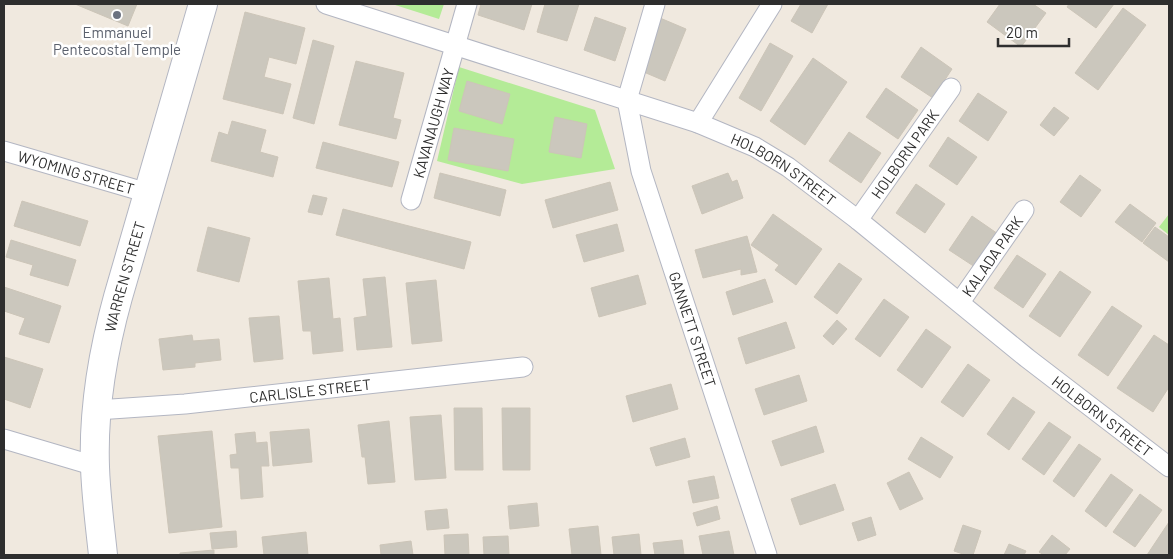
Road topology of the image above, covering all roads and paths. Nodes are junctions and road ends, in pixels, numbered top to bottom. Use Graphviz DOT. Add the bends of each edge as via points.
graph roads {
  1 [pos="203,4"];
  2 [pos="326,4"];
  3 [pos="467,4"];
  4 [pos="655,4"];
  5 [pos="772,4"];
  6 [pos="456,46"];
  7 [pos="951,88"];
  8 [pos="627,100"];
  9 [pos="698,123"];
  10 [pos="4,152"];
  11 [pos="148,193"];
  12 [pos="412,200"];
  13 [pos="1024,210"];
  14 [pos="858,220"];
  15 [pos="960,302"];
  16 [pos="523,367"];
  17 [pos="97,410"];
  18 [pos="4,439"];
  19 [pos="95,466"];
  20 [pos="1169,467"];
  21 [pos="103,555"];
  22 [pos="767,555"];
  1 -- 11 [label="main road, WARREN STREET"];
  2 -- 6 [label="street, HOLBORN STREET"];
  3 -- 6 [label="street, KAVANAUGH WAY"];
  4 -- 8 [label="street"];
  5 -- 9 [label="street"];
  6 -- 8 [label="street, HOLBORN STREET"];
  6 -- 12 [label="street, KAVANAUGH WAY"];
  7 -- 14 [label="street, HOLBORN PARK"];
  8 -- 9 [label="street, HOLBORN STREET"];
  8 -- 22 [label="street, GANNETT STREET" via="641,171"];
  9 -- 14 [label="street, HOLBORN STREET" via="755,147 788,166"];
  10 -- 11 [label="street, WYOMING STREET"];
  11 -- 17 [label="main road, WARREN STREET" via="114,313"];
  13 -- 15 [label="street, KALADA PARK"];
  14 -- 15 [label="street, HOLBORN STREET"];
  15 -- 20 [label="street, HOLBORN STREET"];
  16 -- 17 [label="street, CARLISLE STREET" via="185,404"];
  17 -- 19 [label="main road, WARREN STREET"];
  18 -- 19 [label="street"];
  19 -- 21 [label="main road, WARREN STREET"];
}
